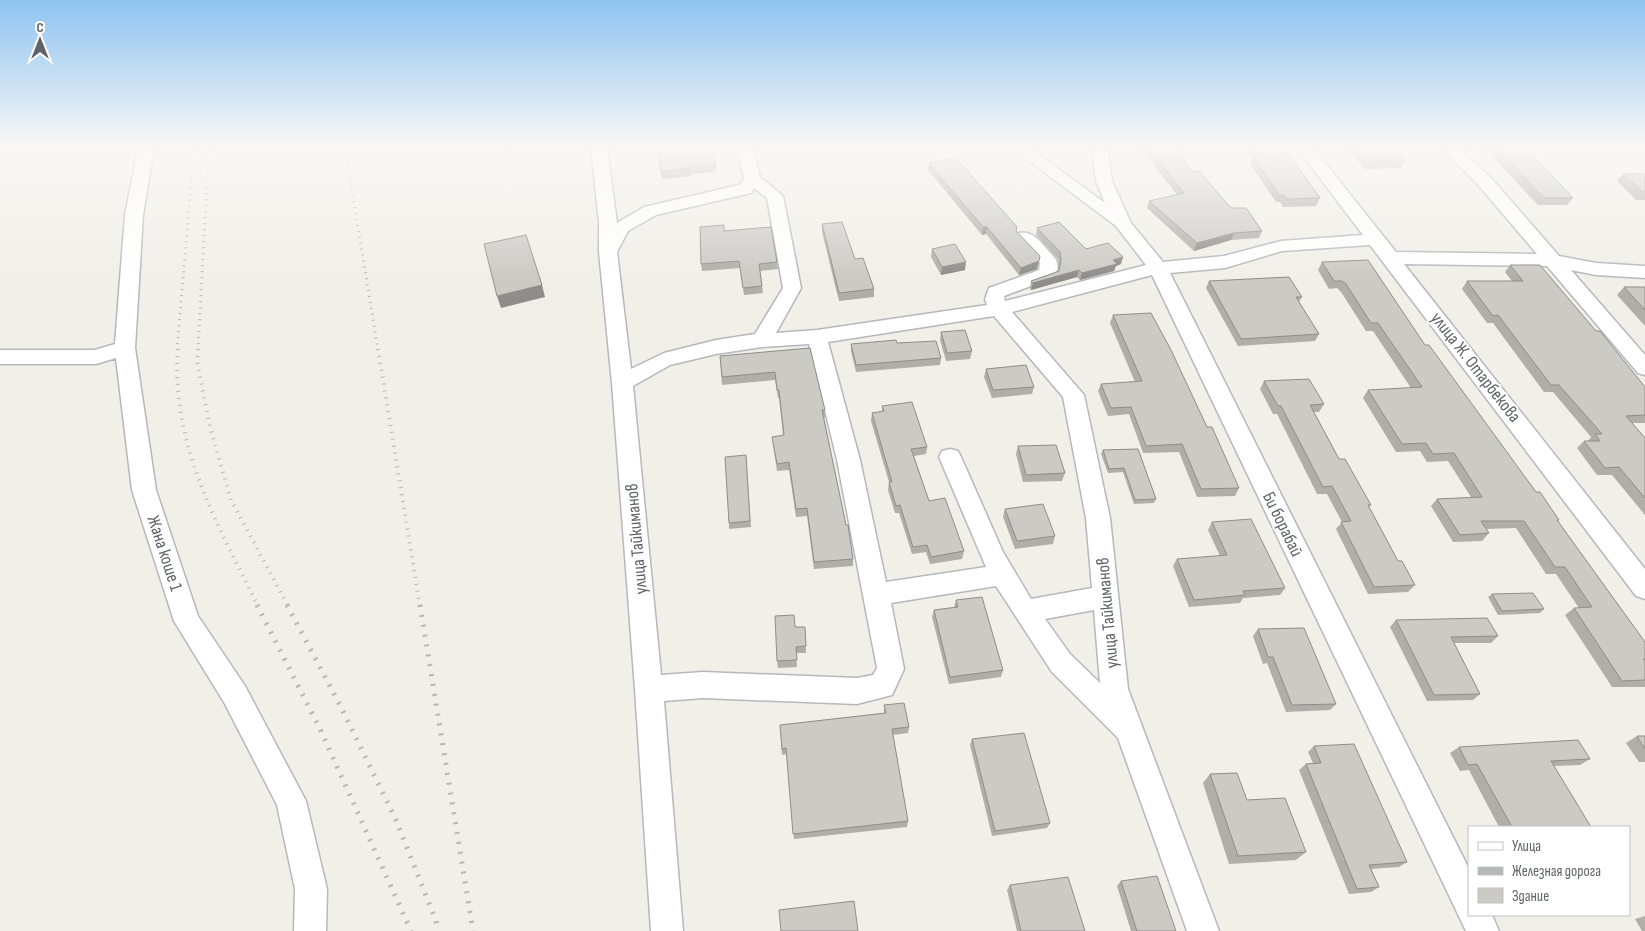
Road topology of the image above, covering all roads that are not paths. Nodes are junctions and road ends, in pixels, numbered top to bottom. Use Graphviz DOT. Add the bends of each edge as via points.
graph roads {
  1 [pos="138,191"];
  2 [pos="604,191"];
  3 [pos="734,191"];
  4 [pos="769,191"];
  5 [pos="1079,191"];
  6 [pos="1109,191"];
  7 [pos="1339,191"];
  8 [pos="1493,191"];
  9 [pos="1123,224"];
  10 [pos="1025,238"];
  11 [pos="1377,239"];
  12 [pos="608,252"];
  13 [pos="1392,258"];
  14 [pos="1551,260"];
  15 [pos="1158,268"];
  16 [pos="1645,272"];
  17 [pos="999,310"];
  18 [pos="817,337"];
  19 [pos="762,340"];
  20 [pos="125,348"];
  21 [pos="0,357"];
  22 [pos="1645,368"];
  23 [pos="622,384"];
  24 [pos="950,457"];
  25 [pos="1002,575"];
  26 [pos="1645,588"];
  27 [pos="877,594"];
  28 [pos="1106,597"];
  29 [pos="1025,611"];
  30 [pos="649,689"];
  31 [pos="1130,732"];
  32 [pos="1468,901"];
  33 [pos="1476,916"];
  34 [pos="310,931"];
  35 [pos="667,931"];
  36 [pos="1203,931"];
  37 [pos="1483,931"];
  1 -- 20 [label="street, Жана коше 1"];
  2 -- 12 [label="street, улица Тайкиманов"];
  3 -- 12 [label="street" via="650,211 621,228"];
  4 -- 19 [label="street" via="775,196 792,288"];
  5 -- 9 [label="street"];
  6 -- 9 [label="street, Би борабай"];
  7 -- 11 [label="street, улица Ж. Отарбекова"];
  8 -- 14 [label="street"];
  9 -- 15 [label="street, Би борабай"];
  10 -- 17 [label="street" via="1049,262 1048,273 996,292 994,299"];
  11 -- 13 [label="street, улица Ж. Отарбекова"];
  11 -- 15 [label="street" via="1281,246 1224,262"];
  12 -- 23 [label="street, улица Тайкиманов"];
  13 -- 14 [label="street"];
  13 -- 26 [label="street, улица Ж. Отарбекова"];
  14 -- 16 [label="street" via="1596,269"];
  14 -- 22 [label="street"];
  15 -- 17 [label="street"];
  15 -- 32 [label="street, Би борабай"];
  17 -- 18 [label="street"];
  17 -- 28 [label="street, улица Тайкиманов" via="1073,396 1098,518"];
  18 -- 19 [label="street"];
  18 -- 27 [label="street" via="836,402"];
  19 -- 23 [label="street" via="664,360"];
  20 -- 21 [label="street" via="96,357"];
  20 -- 34 [label="street, Жана коше 1" via="144,490 187,621 235,695 291,801 311,889"];
  23 -- 30 [label="street, улица Тайкиманов"];
  24 -- 25 [label="street"];
  25 -- 27 [label="street"];
  25 -- 29 [label="street"];
  27 -- 30 [label="street" via="891,668 882,686 857,691 703,685"];
  28 -- 29 [label="street"];
  28 -- 31 [label="street, улица Тайкиманов" via="1114,689"];
  29 -- 31 [label="street" via="1061,663"];
  30 -- 35 [label="street, улица Тайкиманов"];
  31 -- 36 [label="street, улица Тайкиманов"];
  33 -- 37 [label="street"];
}
